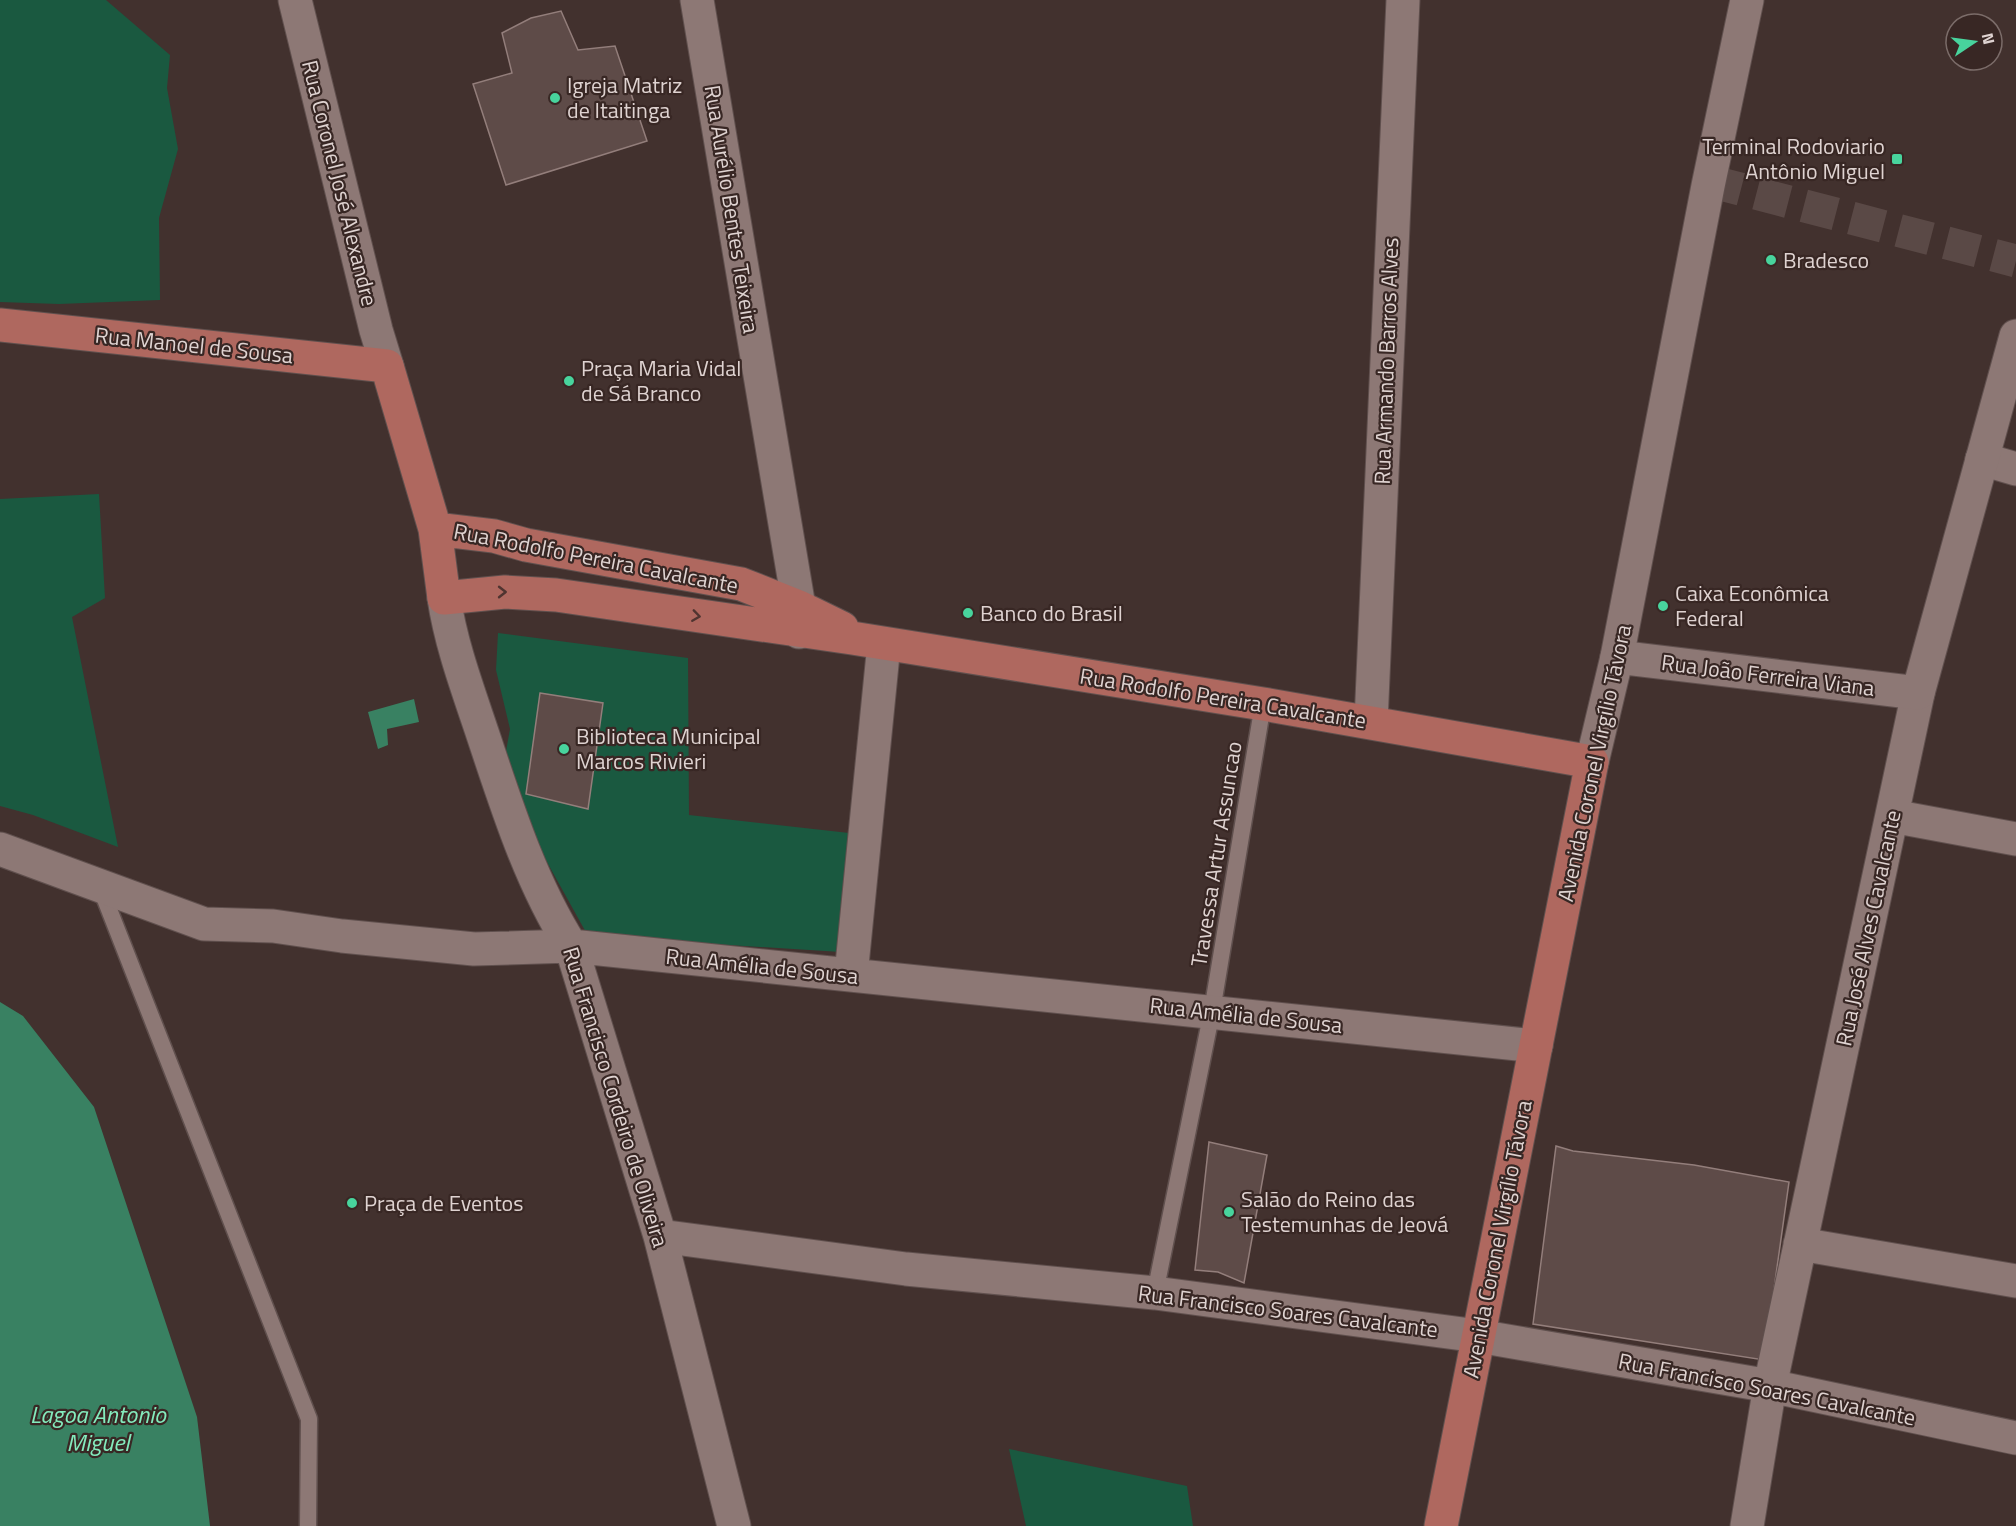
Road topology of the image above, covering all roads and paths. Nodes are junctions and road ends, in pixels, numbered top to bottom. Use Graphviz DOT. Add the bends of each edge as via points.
graph roads {
  1 [pos="295,0"];
  2 [pos="698,0"];
  3 [pos="1402,0"];
  4 [pos="1747,0"];
  5 [pos="0,325"];
  6 [pos="2016,336"];
  7 [pos="387,366"];
  8 [pos="1982,459"];
  9 [pos="2016,469"];
  10 [pos="435,529"];
  11 [pos="444,598"];
  12 [pos="799,619"];
  13 [pos="884,644"];
  14 [pos="1617,657"];
  15 [pos="1918,693"];
  16 [pos="1263,704"];
  17 [pos="1371,722"];
  18 [pos="1592,762"];
  19 [pos="1892,816"];
  20 [pos="2016,839"];
  21 [pos="0,849"];
  22 [pos="101,888"];
  23 [pos="571,946"];
  24 [pos="851,975"];
  25 [pos="1212,1011"];
  26 [pos="1536,1046"];
  27 [pos="660,1236"];
  28 [pos="1800,1244"];
  29 [pos="2016,1281"];
  30 [pos="1155,1293"];
  31 [pos="1478,1336"];
  32 [pos="1770,1386"];
  33 [pos="2016,1438"];
  34 [pos="308,1526"];
  35 [pos="734,1526"];
  36 [pos="1441,1526"];
  37 [pos="1747,1526"];
  1 -- 7 [label="street, Rua Coronel José Alexandre"];
  2 -- 12 [label="street, Rua Aurélio Bentes Teixeira"];
  3 -- 17 [label="street, Rua Armando Barros Alves"];
  4 -- 14 [label="street, Avenida Coronel Virgílio Távora"];
  5 -- 7 [label="main road, Rua Manoel de Sousa"];
  6 -- 8 [label="street, Rua José Alves Cavalcante"];
  7 -- 10 [label="main road, Rua Francisco Cordeiro de Oliveira"];
  8 -- 9 [label="street"];
  8 -- 15 [label="street, Rua José Alves Cavalcante"];
  10 -- 11 [label="main road, Rua Francisco Cordeiro de Oliveira"];
  10 -- 12 [label="main road, Rua Rodolfo Pereira Cavalcante" via="494,536 741,584"];
  11 -- 12 [label="main road, Rua Rodolfo Pereira Cavalcante, one-way" via="505,592 556,595"];
  11 -- 23 [label="street, Rua Francisco Cordeiro de Oliveira" via="448,626 513,825 550,911"];
  12 -- 13 [label="main road, Rua Rodolfo Pereira Cavalcante" via="852,638"];
  13 -- 16 [label="main road, Rua Rodolfo Pereira Cavalcante"];
  13 -- 24 [label="street"];
  14 -- 15 [label="street, Rua João Ferreira Viana"];
  14 -- 18 [label="street, Avenida Coronel Virgílio Távora"];
  15 -- 19 [label="street, Rua José Alves Cavalcante"];
  16 -- 17 [label="main road, Rua Rodolfo Pereira Cavalcante"];
  16 -- 25 [label="lane, Travessa Artur Assuncao"];
  17 -- 18 [label="main road, Rua Rodolfo Pereira Cavalcante"];
  18 -- 26 [label="main road, Avenida Coronel Virgílio Távora"];
  19 -- 20 [label="street"];
  19 -- 28 [label="street, Rua José Alves Cavalcante"];
  21 -- 22 [label="street, Rua Amélia de Sousa"];
  22 -- 23 [label="street, Rua Amélia de Sousa" via="204,924 273,926 474,949"];
  22 -- 34 [label="lane" via="309,1419"];
  23 -- 24 [label="street, Rua Amélia de Sousa"];
  23 -- 27 [label="street, Rua Francisco Cordeiro de Oliveira"];
  24 -- 25 [label="street, Rua Amélia de Sousa"];
  25 -- 26 [label="street, Rua Amélia de Sousa"];
  25 -- 30 [label="lane, Travessa Artur Assuncao"];
  26 -- 31 [label="main road, Avenida Coronel Virgílio Távora"];
  27 -- 30 [label="street, Rua Francisco Soares Cavalcante" via="906,1269"];
  27 -- 35 [label="street, Rua Francisco Cordeiro de Oliveira"];
  28 -- 29 [label="street"];
  28 -- 32 [label="street, Rua José Alves Cavalcante"];
  30 -- 31 [label="street, Rua Francisco Soares Cavalcante"];
  31 -- 32 [label="street, Rua Francisco Soares Cavalcante"];
  31 -- 36 [label="main road, Avenida Coronel Virgílio Távora"];
  32 -- 33 [label="street, Rua Francisco Soares Cavalcante"];
  32 -- 37 [label="street, Rua José Alves Cavalcante"];
}
